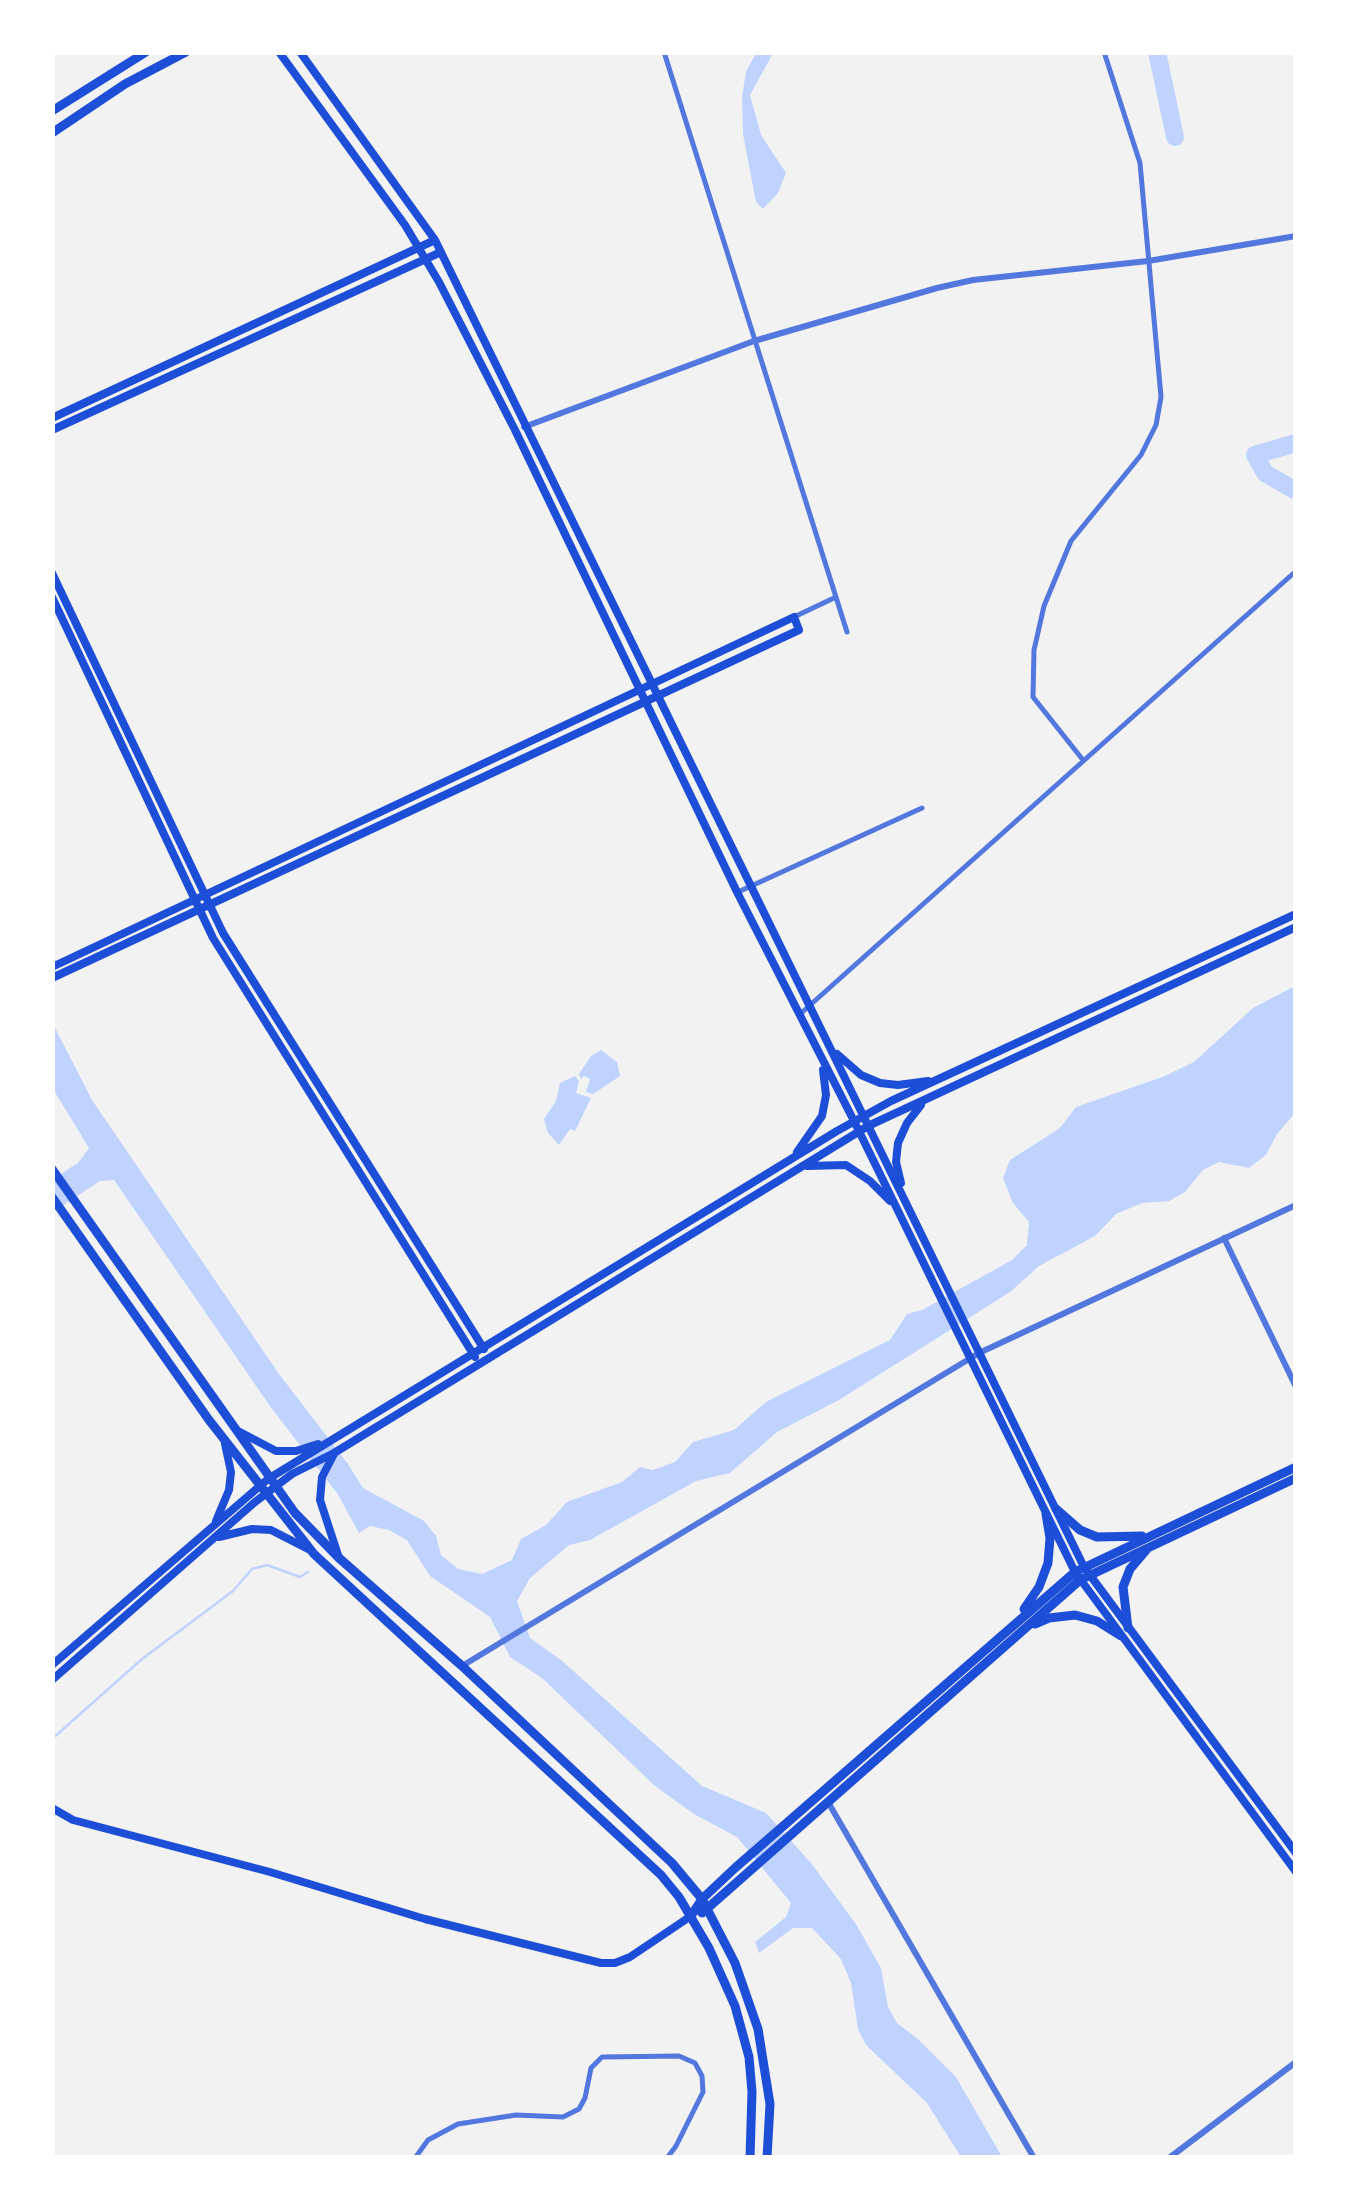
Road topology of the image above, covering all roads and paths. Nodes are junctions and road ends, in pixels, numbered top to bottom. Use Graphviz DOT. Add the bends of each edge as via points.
graph roads {
  1 [pos="146,52"];
  2 [pos="186,52"];
  3 [pos="279,52"];
  4 [pos="300,52"];
  5 [pos="664,52"];
  6 [pos="1104,52"];
  7 [pos="52,112"];
  8 [pos="52,133"];
  9 [pos="1296,236"];
  10 [pos="435,240"];
  11 [pos="420,247"];
  12 [pos="440,252"];
  13 [pos="427,258"];
  14 [pos="1148,261"];
  15 [pos="754,342"];
  16 [pos="52,418"];
  17 [pos="527,425"];
  18 [pos="52,430"];
  19 [pos="515,430"];
  20 [pos="1296,570"];
  21 [pos="52,573"];
  22 [pos="52,597"];
  23 [pos="836,597"];
  24 [pos="794,617"];
  25 [pos="847,632"];
  26 [pos="653,683"];
  27 [pos="642,688"];
  28 [pos="659,695"];
  29 [pos="648,700"];
  30 [pos="1084,760"];
  31 [pos="922,808"];
  32 [pos="752,886"];
  33 [pos="737,892"];
  34 [pos="207,901"];
  35 [pos="197,906"];
  36 [pos="1296,914"];
  37 [pos="1296,926"];
  38 [pos="52,967"];
  39 [pos="52,978"];
  40 [pos="809,1006"];
  41 [pos="799,1015"];
  42 [pos="831,1048"];
  43 [pos="819,1056"];
  44 [pos="942,1077"];
  45 [pos="941,1092"];
  46 [pos="864,1116"];
  47 [pos="854,1122"];
  48 [pos="868,1126"];
  49 [pos="859,1132"];
  50 [pos="788,1161"];
  51 [pos="794,1170"];
  52 [pos="54,1172"];
  53 [pos="52,1198"];
  54 [pos="906,1202"];
  55 [pos="1296,1205"];
  56 [pos="897,1209"];
  57 [pos="1224,1238"];
  58 [pos="483,1348"];
  59 [pos="979,1353"];
  60 [pos="473,1354"];
  61 [pos="489,1358"];
  62 [pos="970,1358"];
  63 [pos="479,1363"];
  64 [pos="1296,1387"];
  65 [pos="233,1429"];
  66 [pos="224,1440"];
  67 [pos="327,1442"];
  68 [pos="334,1453"];
  69 [pos="1296,1456"];
  70 [pos="1296,1466"];
  71 [pos="1280,1474"];
  72 [pos="1296,1478"];
  73 [pos="266,1487"];
  74 [pos="1051,1512"];
  75 [pos="214,1525"];
  76 [pos="214,1538"];
  77 [pos="1151,1540"];
  78 [pos="314,1554"];
  79 [pos="339,1558"];
  80 [pos="1082,1574"];
  81 [pos="1015,1630"];
  82 [pos="1124,1632"];
  83 [pos="52,1665"];
  84 [pos="462,1666"];
  85 [pos="52,1680"];
  86 [pos="828,1802"];
  87 [pos="52,1808"];
  88 [pos="786,1831"];
  89 [pos="1296,1853"];
  90 [pos="1296,1872"];
  91 [pos="702,1900"];
  92 [pos="708,1911"];
  93 [pos="692,1916"];
  94 [pos="1296,2062"];
  95 [pos="415,2158"];
  96 [pos="667,2158"];
  97 [pos="750,2158"];
  98 [pos="767,2158"];
  99 [pos="1034,2158"];
  100 [pos="1168,2158"];
  1 -- 7 [label="main road"];
  2 -- 8 [label="main road"];
  3 -- 11 [label="main road"];
  4 -- 10 [label="main road"];
  5 -- 15 [label="street"];
  6 -- 14 [label="street" via="1140,164"];
  9 -- 14 [label="street"];
  10 -- 11 [label="main road"];
  10 -- 12 [label="main road"];
  11 -- 13 [label="main road"];
  11 -- 16 [label="main road"];
  12 -- 13 [label="main road"];
  12 -- 17 [label="main road"];
  13 -- 18 [label="main road"];
  13 -- 19 [label="main road"];
  14 -- 15 [label="street" via="973,280"];
  14 -- 30 [label="street" via="1161,396 1156,425 1072,541 1044,606 1034,650 1033,698"];
  15 -- 17 [label="street"];
  15 -- 23 [label="street"];
  17 -- 19 [label="street"];
  17 -- 26 [label="main road"];
  19 -- 27 [label="main road"];
  20 -- 30 [label="street"];
  21 -- 34 [label="main road"];
  22 -- 35 [label="main road"];
  23 -- 24 [label="street"];
  23 -- 25 [label="street"];
  24 -- 26 [label="main road"];
  24 -- 28 [label="main road" via="799,630"];
  26 -- 27 [label="main road"];
  26 -- 28 [label="main road"];
  27 -- 29 [label="main road"];
  27 -- 34 [label="main road"];
  28 -- 29 [label="main road"];
  28 -- 32 [label="main road"];
  29 -- 33 [label="main road"];
  29 -- 34 [label="main road"];
  30 -- 40 [label="street"];
  31 -- 32 [label="street"];
  32 -- 33 [label="street"];
  32 -- 40 [label="main road"];
  33 -- 41 [label="main road"];
  34 -- 35 [label="main road"];
  34 -- 58 [label="main road"];
  35 -- 38 [label="main road"];
  35 -- 39 [label="main road"];
  35 -- 60 [label="main road"];
  36 -- 44 [label="main road"];
  37 -- 45 [label="main road"];
  40 -- 41 [label="street"];
  40 -- 42 [label="main road"];
  41 -- 43 [label="main road"];
  42 -- 44 [label="main road" via="880,1083"];
  42 -- 46 [label="main road"];
  43 -- 47 [label="main road"];
  43 -- 50 [label="main road" via="826,1087 822,1116"];
  44 -- 46 [label="main road"];
  45 -- 48 [label="main road"];
  45 -- 54 [label="main road" via="914,1112 898,1143"];
  46 -- 47 [label="main road"];
  46 -- 48 [label="main road"];
  47 -- 49 [label="main road"];
  47 -- 50 [label="main road"];
  48 -- 49 [label="main road"];
  48 -- 54 [label="main road"];
  49 -- 51 [label="main road"];
  49 -- 56 [label="main road"];
  50 -- 58 [label="main road"];
  51 -- 56 [label="main road" via="846,1166"];
  51 -- 61 [label="main road"];
  52 -- 65 [label="main road"];
  53 -- 66 [label="main road"];
  54 -- 59 [label="main road"];
  55 -- 57 [label="street"];
  56 -- 62 [label="main road"];
  57 -- 59 [label="street"];
  57 -- 64 [label="street"];
  58 -- 60 [label="main road"];
  58 -- 61 [label="main road"];
  59 -- 62 [label="street"];
  59 -- 74 [label="main road"];
  60 -- 63 [label="main road"];
  60 -- 67 [label="main road"];
  61 -- 63 [label="main road"];
  62 -- 74 [label="main road"];
  62 -- 84 [label="street"];
  63 -- 68 [label="main road"];
  65 -- 67 [label="main road" via="284,1452"];
  65 -- 73 [label="main road"];
  66 -- 73 [label="main road"];
  66 -- 75 [label="main road" via="230,1490"];
  67 -- 73 [label="main road"];
  68 -- 73 [label="main road"];
  68 -- 79 [label="main road" via="320,1500"];
  69 -- 71 [label="main road"];
  70 -- 71 [label="main road"];
  71 -- 77 [label="main road"];
  72 -- 77 [label="main road"];
  73 -- 75 [label="main road"];
  73 -- 76 [label="main road"];
  73 -- 78 [label="main road"];
  73 -- 79 [label="main road"];
  74 -- 77 [label="main road" via="1097,1537"];
  74 -- 80 [label="main road"];
  74 -- 81 [label="main road" via="1044,1576"];
  75 -- 83 [label="main road"];
  76 -- 78 [label="main road" via="271,1530"];
  76 -- 85 [label="main road"];
  77 -- 80 [label="main road"];
  77 -- 82 [label="main road" via="1126,1578"];
  78 -- 93 [label="main road" via="661,1875"];
  79 -- 84 [label="main road"];
  80 -- 81 [label="main road"];
  80 -- 82 [label="main road"];
  81 -- 82 [label="main road" via="1075,1614"];
  81 -- 86 [label="main road"];
  81 -- 88 [label="main road"];
  82 -- 89 [label="main road"];
  82 -- 90 [label="main road"];
  84 -- 91 [label="main road" via="672,1863"];
  86 -- 88 [label="main road"];
  86 -- 99 [label="street"];
  87 -- 93 [label="main road" via="72,1820 601,1963 630,1957"];
  88 -- 91 [label="main road"];
  88 -- 92 [label="main road"];
  91 -- 92 [label="main road"];
  91 -- 93 [label="main road"];
  92 -- 93 [label="main road"];
  92 -- 98 [label="main road" via="758,2028 770,2104"];
  93 -- 97 [label="main road" via="726,1984 749,2057"];
  94 -- 100 [label="street"];
  95 -- 96 [label="street" via="428,2140 458,2124 563,2117 579,2108 591,2068 602,2057 679,2056 695,2063 703,2092"];
}
